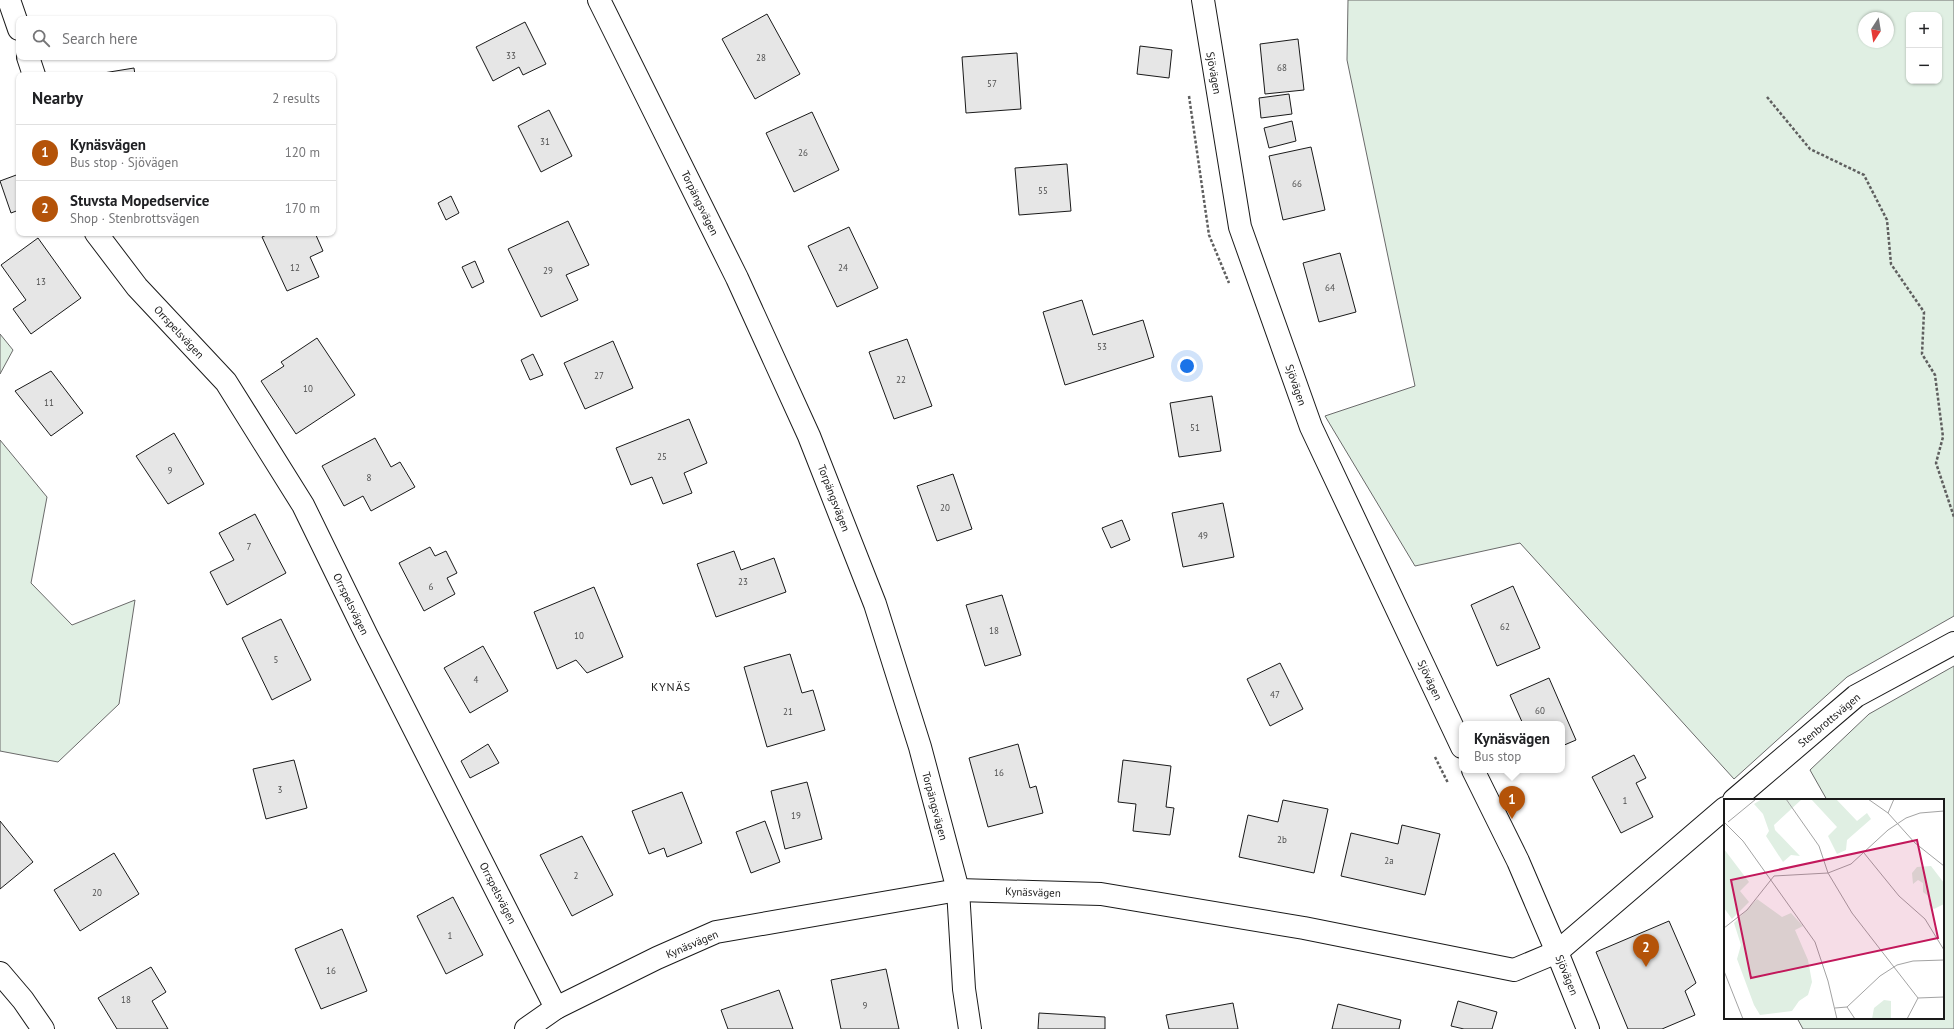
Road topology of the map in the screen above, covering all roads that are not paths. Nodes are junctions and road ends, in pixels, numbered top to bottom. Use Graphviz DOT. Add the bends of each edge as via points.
graph roads {
  1 [pos="9,0"];
  2 [pos="599,0"];
  3 [pos="1203,0"];
  4 [pos="16,20"];
  5 [pos="29,60"];
  6 [pos="33,72"];
  7 [pos="98,236"];
  8 [pos="1954,643"];
  9 [pos="1459,741"];
  10 [pos="1474,773"];
  11 [pos="1735,799"];
  12 [pos="1724,809"];
  13 [pos="958,890"];
  14 [pos="1557,952"];
  15 [pos="0,973"];
  16 [pos="556,1008"];
  17 [pos="42,1029"];
  18 [pos="526,1029"];
  19 [pos="970,1029"];
  20 [pos="1588,1029"];
  1 -- 4 [label="street"];
  2 -- 13 [label="street, Torpängsvägen" via="737,278 809,436 875,604 920,747"];
  3 -- 9 [label="street, Sjövägen" via="1240,227 1311,427"];
  5 -- 6 [label="street"];
  7 -- 16 [label="street, Orrspelsvägen" via="137,287 226,382 303,505"];
  8 -- 11 [label="street, Stenbrottsvägen" via="1856,696"];
  10 -- 14 [label="street, Sjövägen" via="1518,861"];
  12 -- 14 [label="street"];
  13 -- 14 [label="street, Kynäsvägen" via="1101,894 1304,928 1514,970"];
  13 -- 16 [label="street, Kynäsvägen" via="716,932"];
  13 -- 19 [label="street, Torpängsvägen" via="964,989"];
  14 -- 20 [label="street, Sjövägen"];
  15 -- 17 [label="street" via="23,1000"];
  16 -- 18 [label="street, Kynäsvägen"];
}
